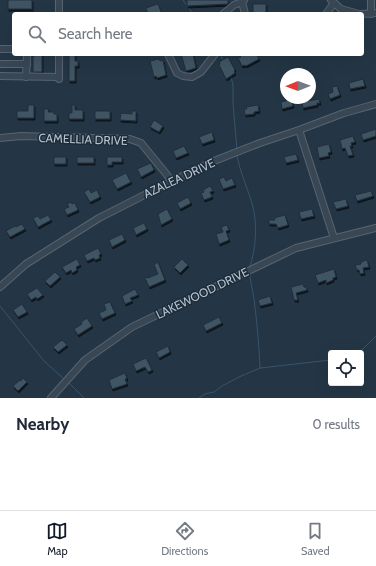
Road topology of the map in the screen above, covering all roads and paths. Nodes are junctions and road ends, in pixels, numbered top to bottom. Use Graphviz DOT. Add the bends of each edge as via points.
graph roads {
  1 [pos="59,0"];
  2 [pos="371,0"];
  3 [pos="243,1"];
  4 [pos="332,2"];
  5 [pos="59,12"];
  6 [pos="225,12"];
  7 [pos="245,12"];
  8 [pos="327,12"];
  9 [pos="344,12"];
  10 [pos="374,14"];
  11 [pos="0,49"];
  12 [pos="12,49"];
  13 [pos="27,56"];
  14 [pos="59,56"];
  15 [pos="169,56"];
  16 [pos="213,56"];
  17 [pos="0,64"];
  18 [pos="27,64"];
  19 [pos="0,76"];
  20 [pos="26,77"];
  21 [pos="376,104"];
  22 [pos="299,130"];
  23 [pos="0,138"];
  24 [pos="172,181"];
  25 [pos="376,228"];
  26 [pos="334,238"];
  27 [pos="0,287"];
  28 [pos="51,398"];
  1 -- 5 [label="street"];
  2 -- 10 [label="street"];
  3 -- 6 [label="street" via="234,4"];
  3 -- 7 [label="street"];
  4 -- 8 [label="street"];
  4 -- 9 [label="street"];
  11 -- 12 [label="street"];
  13 -- 18 [label="street"];
  14 -- 20 [label="street" via="59,78"];
  15 -- 16 [label="street" via="179,75 192,78 201,72"];
  17 -- 18 [label="street"];
  18 -- 20 [label="street"];
  19 -- 20 [label="street"];
  21 -- 22 [label="street, AZALEA DRIVE"];
  22 -- 24 [label="street, AZALEA DRIVE" via="260,142"];
  22 -- 26 [label="street"];
  23 -- 24 [label="street, CAMELLIA DRIVE" via="21,136 130,139 141,143"];
  24 -- 27 [label="street, AZALEA DRIVE" via="99,218 26,264"];
  25 -- 26 [label="street, LAKEWOOD DRIVE"];
  26 -- 28 [label="street, LAKEWOOD DRIVE" via="296,248 132,327 85,360"];
}
